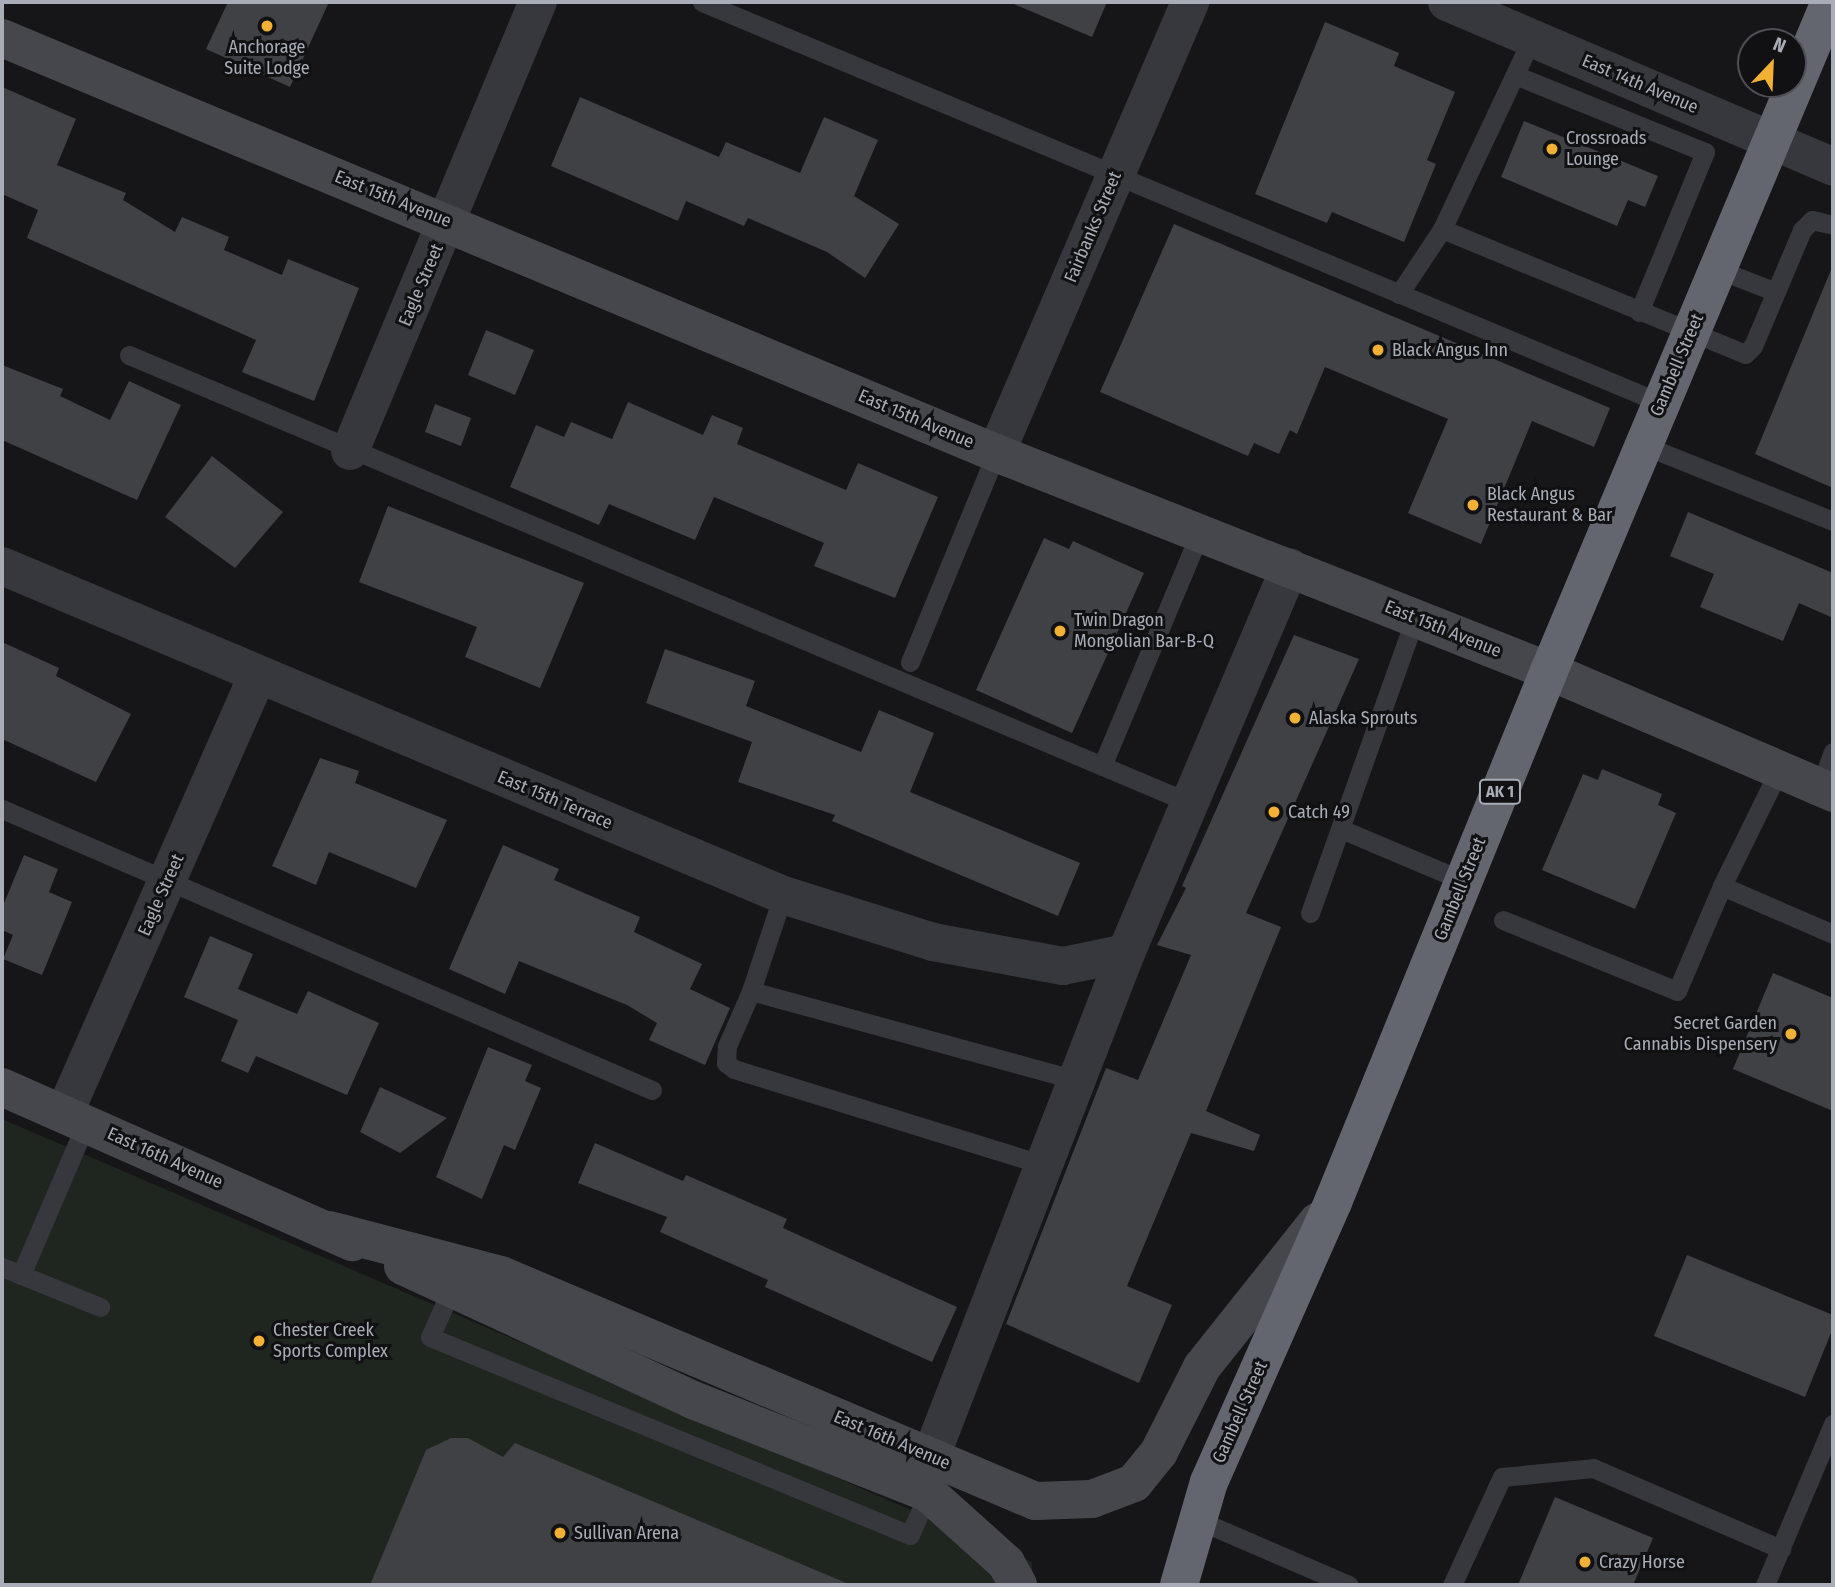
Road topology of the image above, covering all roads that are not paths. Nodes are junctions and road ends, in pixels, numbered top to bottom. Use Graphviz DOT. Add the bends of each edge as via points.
graph roads {
  1 [pos="538,2"];
  2 [pos="702,2"];
  3 [pos="1190,2"];
  4 [pos="1447,2"];
  5 [pos="1830,2"];
  6 [pos="2,38"];
  7 [pos="1532,38"];
  8 [pos="1515,75"];
  9 [pos="1771,141"];
  10 [pos="1833,167"];
  11 [pos="1115,176"];
  12 [pos="447,222"];
  13 [pos="1833,225"];
  14 [pos="1442,229"];
  15 [pos="1717,269"];
  16 [pos="1776,292"];
  17 [pos="1399,294"];
  18 [pos="1639,312"];
  19 [pos="1690,333"];
  20 [pos="130,355"];
  21 [pos="1661,403"];
  22 [pos="1643,445"];
  23 [pos="350,451"];
  24 [pos="996,453"];
  25 [pos="1833,521"];
  26 [pos="1200,533"];
  27 [pos="2,566"];
  28 [pos="1290,567"];
  29 [pos="1415,618"];
  30 [pos="910,662"];
  31 [pos="1549,671"];
  32 [pos="257,676"];
  33 [pos="1833,752"];
  34 [pos="1102,766"];
  35 [pos="1780,768"];
  36 [pos="1827,790"];
  37 [pos="1190,803"];
  38 [pos="2,809"];
  39 [pos="1341,829"];
  40 [pos="167,881"];
  41 [pos="1464,881"];
  42 [pos="1722,886"];
  43 [pos="783,895"];
  44 [pos="1310,912"];
  45 [pos="1503,920"];
  46 [pos="1833,934"];
  47 [pos="1126,953"];
  48 [pos="751,991"];
  49 [pos="1077,1080"];
  50 [pos="2,1087"];
  51 [pos="652,1090"];
  52 [pos="75,1119"];
  53 [pos="1044,1165"];
  54 [pos="1333,1202"];
  55 [pos="329,1230"];
  56 [pos="2,1267"];
  57 [pos="21,1275"];
  58 [pos="451,1290"];
  59 [pos="100,1307"];
  60 [pos="1833,1424"];
  61 [pos="931,1456"];
  62 [pos="928,1493"];
  63 [pos="1198,1520"];
  64 [pos="1781,1549"];
  65 [pos="1018,1585"];
  66 [pos="1179,1585"];
  67 [pos="1349,1585"];
  68 [pos="1452,1585"];
  69 [pos="1765,1585"];
  1 -- 12 [label="street, Eagle Street"];
  2 -- 11 [label="lane"];
  3 -- 11 [label="street, Fairbanks Street"];
  4 -- 7 [label="street, East 14th Avenue"];
  5 -- 9 [label="highway, Gambell Street / AK 1"];
  6 -- 12 [label="street, East 15th Avenue"];
  7 -- 8 [label="lane"];
  7 -- 9 [label="street, East 14th Avenue"];
  8 -- 14 [label="lane"];
  8 -- 18 [label="lane" via="1705,152"];
  9 -- 10 [label="street, East 14th Avenue"];
  9 -- 15 [label="highway, Gambell Street / AK 1"];
  11 -- 17 [label="lane"];
  11 -- 24 [label="street, Fairbanks Street"];
  12 -- 23 [label="street, Eagle Street"];
  12 -- 24 [label="street, East 15th Avenue"];
  13 -- 16 [label="lane" via="1812,220 1802,230"];
  14 -- 17 [label="lane"];
  14 -- 18 [label="lane"];
  15 -- 16 [label="lane"];
  15 -- 19 [label="highway, Gambell Street / AK 1"];
  16 -- 19 [label="lane" via="1753,346 1745,354"];
  17 -- 21 [label="lane"];
  18 -- 19 [label="lane"];
  19 -- 21 [label="highway, Gambell Street / AK 1"];
  20 -- 23 [label="lane"];
  21 -- 22 [label="highway, Gambell Street / AK 1"];
  22 -- 25 [label="lane"];
  22 -- 31 [label="highway, Gambell Street / AK 1"];
  23 -- 34 [label="lane"];
  24 -- 26 [label="street, East 15th Avenue"];
  24 -- 30 [label="lane"];
  26 -- 28 [label="street, East 15th Avenue"];
  26 -- 34 [label="lane"];
  27 -- 32 [label="street, East 15th Terrace"];
  28 -- 29 [label="street, East 15th Avenue"];
  28 -- 37 [label="street"];
  29 -- 31 [label="street, East 15th Avenue"];
  29 -- 39 [label="lane"];
  31 -- 35 [label="street, East 15th Avenue"];
  31 -- 41 [label="highway, Gambell Street / AK 1"];
  32 -- 40 [label="street, Eagle Street"];
  32 -- 43 [label="street, East 15th Terrace"];
  33 -- 36 [label="lane"];
  34 -- 37 [label="lane"];
  35 -- 36 [label="street, East 15th Avenue"];
  35 -- 42 [label="lane"];
  37 -- 47 [label="street"];
  38 -- 40 [label="lane"];
  39 -- 41 [label="lane"];
  39 -- 44 [label="lane"];
  40 -- 51 [label="lane"];
  40 -- 52 [label="street, Eagle Street"];
  41 -- 54 [label="highway, Gambell Street / AK 1"];
  42 -- 45 [label="lane" via="1676,991"];
  42 -- 46 [label="lane"];
  43 -- 47 [label="street, East 15th Terrace" via="933,942 1063,966"];
  43 -- 48 [label="lane"];
  47 -- 49 [label="street"];
  48 -- 49 [label="lane"];
  48 -- 53 [label="lane" via="727,1046 726,1063 734,1069"];
  49 -- 53 [label="street"];
  50 -- 52 [label="street, East 16th Avenue"];
  52 -- 55 [label="street, East 16th Avenue"];
  52 -- 57 [label="lane"];
  53 -- 61 [label="street"];
  54 -- 61 [label="street, East 16th Avenue" via="1202,1367 1159,1452 1134,1483 1092,1499 1035,1501"];
  54 -- 63 [label="highway, Gambell Street / AK 1" via="1209,1482"];
  55 -- 58 [label="street, East 16th Avenue"];
  55 -- 61 [label="street, East 16th Avenue" via="501,1275"];
  56 -- 57 [label="lane"];
  57 -- 59 [label="lane"];
  58 -- 62 [label="street, East 16th Avenue" via="693,1400"];
  58 -- 62 [label="lane" via="430,1337 910,1535"];
  60 -- 64 [label="lane"];
  62 -- 65 [label="street, East 16th Avenue" via="1006,1563"];
  63 -- 66 [label="highway, Gambell Street / AK 1"];
  63 -- 67 [label="lane"];
  64 -- 68 [label="lane" via="1593,1468 1502,1477"];
  64 -- 69 [label="lane"];
}
